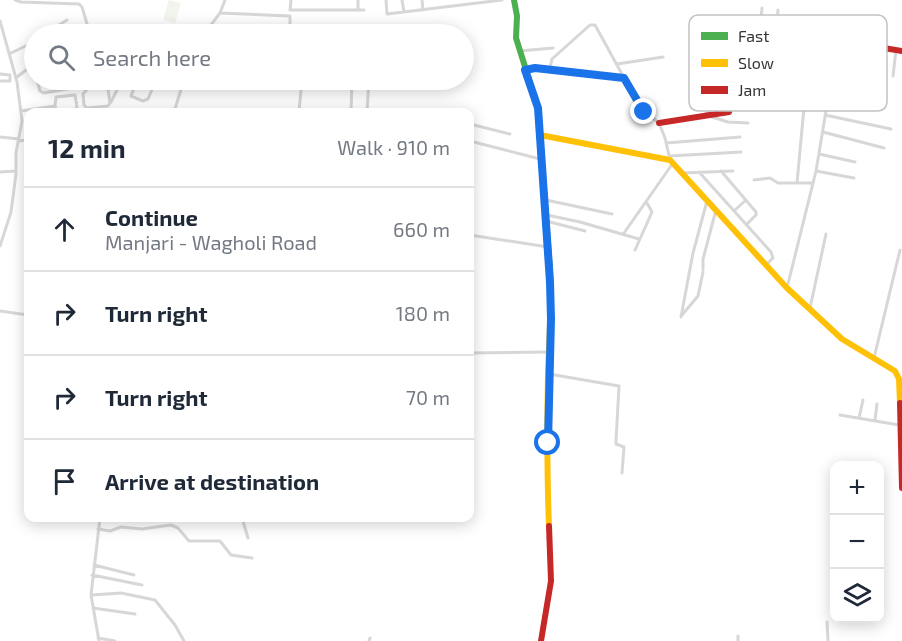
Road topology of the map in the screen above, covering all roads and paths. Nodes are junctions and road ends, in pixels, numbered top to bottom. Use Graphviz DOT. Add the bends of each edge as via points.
graph roads {
  1 [pos="15,0"];
  2 [pos="225,0"];
  3 [pos="291,0"];
  4 [pos="358,0"];
  5 [pos="386,0"];
  6 [pos="402,0"];
  7 [pos="422,0"];
  8 [pos="441,0"];
  9 [pos="502,0"];
  10 [pos="514,0"];
  11 [pos="442,8"];
  12 [pos="762,8"];
  13 [pos="290,10"];
  14 [pos="358,10"];
  15 [pos="364,10"];
  16 [pos="423,10"];
  17 [pos="778,10"];
  18 [pos="404,12"];
  19 [pos="220,13"];
  20 [pos="761,15"];
  21 [pos="778,15"];
  22 [pos="290,16"];
  23 [pos="67,20"];
  24 [pos="0,21"];
  25 [pos="61,24"];
  26 [pos="87,24"];
  27 [pos="212,24"];
  28 [pos="290,24"];
  29 [pos="24,47"];
  30 [pos="553,48"];
  31 [pos="899,50"];
  32 [pos="519,51"];
  33 [pos="9,54"];
  34 [pos="663,57"];
  35 [pos="617,64"];
  36 [pos="535,68"];
  37 [pos="525,70"];
  38 [pos="24,72"];
  39 [pos="0,74"];
  40 [pos="10,75"];
  41 [pos="893,76"];
  42 [pos="16,77"];
  43 [pos="624,78"];
  44 [pos="0,81"];
  45 [pos="40,90"];
  46 [pos="61,90"];
  47 [pos="85,90"];
  48 [pos="108,90"];
  49 [pos="117,90"];
  50 [pos="133,90"];
  51 [pos="152,90"];
  52 [pos="181,90"];
  53 [pos="301,90"];
  54 [pos="352,90"];
  55 [pos="368,90"];
  56 [pos="110,103"];
  57 [pos="55,106"];
  58 [pos="41,108"];
  59 [pos="76,108"];
  60 [pos="87,108"];
  61 [pos="87,108"];
  62 [pos="175,108"];
  63 [pos="299,108"];
  64 [pos="351,108"];
  65 [pos="367,108"];
  66 [pos="21,111"];
  67 [pos="24,111"];
  68 [pos="712,111"];
  69 [pos="729,111"];
  70 [pos="804,111"];
  71 [pos="826,111"];
  72 [pos="825,115"];
  73 [pos="705,116"];
  74 [pos="659,123"];
  75 [pos="748,123"];
  76 [pos="474,125"];
  77 [pos="891,129"];
  78 [pos="823,132"];
  79 [pos="510,134"];
  80 [pos="540,135"];
  81 [pos="0,137"];
  82 [pos="740,137"];
  83 [pos="18,140"];
  84 [pos="24,140"];
  85 [pos="474,142"];
  86 [pos="666,143"];
  87 [pos="884,148"];
  88 [pos="741,152"];
  89 [pos="819,154"];
  90 [pos="670,159"];
  91 [pos="542,160"];
  92 [pos="855,162"];
  93 [pos="16,171"];
  94 [pos="721,171"];
  95 [pos="733,171"];
  96 [pos="816,171"];
  97 [pos="0,172"];
  98 [pos="699,172"];
  99 [pos="682,173"];
  100 [pos="854,178"];
  101 [pos="754,180"];
  102 [pos="797,183"];
  103 [pos="813,183"];
  104 [pos="544,200"];
  105 [pos="746,200"];
  106 [pos="707,201"];
  107 [pos="646,203"];
  108 [pos="716,210"];
  109 [pos="734,211"];
  110 [pos="612,214"];
  111 [pos="545,217"];
  112 [pos="0,223"];
  113 [pos="8,224"];
  114 [pos="747,225"];
  115 [pos="585,231"];
  116 [pos="0,232"];
  117 [pos="5,232"];
  118 [pos="624,233"];
  119 [pos="826,234"];
  120 [pos="474,236"];
  121 [pos="639,239"];
  122 [pos="0,246"];
  123 [pos="548,247"];
  124 [pos="635,249"];
  125 [pos="900,249"];
  126 [pos="766,265"];
  127 [pos="787,288"];
  128 [pos="810,308"];
  129 [pos="0,311"];
  130 [pos="24,314"];
  131 [pos="549,352"];
  132 [pos="474,353"];
  133 [pos="874,358"];
  134 [pos="898,371"];
  135 [pos="548,374"];
  136 [pos="862,400"];
  137 [pos="877,404"];
  138 [pos="840,415"];
  139 [pos="859,418"];
  140 [pos="875,421"];
  141 [pos="899,425"];
  142 [pos="901,442"];
  143 [pos="901,452"];
  144 [pos="622,473"];
  145 [pos="901,473"];
  146 [pos="902,488"];
  147 [pos="99,522"];
  148 [pos="243,522"];
  149 [pos="98,529"];
  150 [pos="248,538"];
  151 [pos="252,558"];
  152 [pos="94,565"];
  153 [pos="92,575"];
  154 [pos="134,575"];
  155 [pos="142,585"];
  156 [pos="91,595"];
  157 [pos="93,608"];
  158 [pos="135,614"];
  159 [pos="827,621"];
  160 [pos="738,636"];
  161 [pos="99,639"];
  162 [pos="115,641"];
  163 [pos="184,641"];
  164 [pos="541,641"];
  165 [pos="738,641"];
  166 [pos="828,641"];
  1 -- 26 [label="street" via="79,4"];
  2 -- 19 [label="street"];
  3 -- 13 [label="street"];
  4 -- 14 [label="street"];
  5 -- 18 [label="street" via="387,14"];
  6 -- 18 [label="street"];
  7 -- 16 [label="street"];
  8 -- 11 [label="street"];
  9 -- 11 [label="street"];
  10 -- 32 [label="street"];
  11 -- 16 [label="street"];
  12 -- 20 [label="street"];
  13 -- 14 [label="street"];
  13 -- 22 [label="street"];
  14 -- 15 [label="street"];
  16 -- 18 [label="street"];
  17 -- 21 [label="street"];
  19 -- 22 [label="street"];
  19 -- 27 [label="street"];
  22 -- 28 [label="street"];
  23 -- 25 [label="street"];
  24 -- 33 [label="street"];
  29 -- 33 [label="street"];
  30 -- 32 [label="street"];
  31 -- 41 [label="street"];
  32 -- 37 [label="street"];
  33 -- 42 [label="street"];
  34 -- 35 [label="street"];
  35 -- 36 [label="street" via="593,24 552,59 550,68"];
  35 -- 43 [label="street"];
  36 -- 37 [label="street"];
  36 -- 43 [label="street"];
  37 -- 80 [label="street" via="538,108"];
  38 -- 42 [label="street"];
  39 -- 40 [label="street"];
  40 -- 42 [label="street"];
  40 -- 44 [label="street" via="10,81"];
  42 -- 66 [label="street"];
  43 -- 74 [label="street" via="641,110"];
  45 -- 46 [label="street" via="44,93"];
  47 -- 60 [label="street"];
  48 -- 56 [label="street"];
  49 -- 56 [label="street"];
  50 -- 51 [label="street" via="131,96 144,101"];
  52 -- 62 [label="street"];
  53 -- 63 [label="street"];
  54 -- 64 [label="street"];
  55 -- 65 [label="street"];
  56 -- 61 [label="street"];
  57 -- 58 [label="street"];
  57 -- 59 [label="street" via="56,97 75,95"];
  66 -- 67 [label="street"];
  66 -- 83 [label="street"];
  68 -- 73 [label="street"];
  69 -- 73 [label="street"];
  70 -- 102 [label="street"];
  71 -- 72 [label="street"];
  72 -- 77 [label="street"];
  72 -- 78 [label="street"];
  73 -- 74 [label="street"];
  73 -- 75 [label="street"];
  74 -- 86 [label="street"];
  76 -- 79 [label="street"];
  78 -- 87 [label="street"];
  78 -- 89 [label="street"];
  80 -- 90 [label="street"];
  80 -- 91 [label="street"];
  81 -- 83 [label="street"];
  82 -- 86 [label="street"];
  83 -- 84 [label="street"];
  83 -- 93 [label="street"];
  85 -- 91 [label="street"];
  86 -- 90 [label="street"];
  88 -- 90 [label="street"];
  89 -- 92 [label="street"];
  89 -- 96 [label="street"];
  90 -- 99 [label="street"];
  90 -- 107 [label="street"];
  91 -- 104 [label="street"];
  93 -- 97 [label="street"];
  93 -- 113 [label="street"];
  94 -- 95 [label="street"];
  94 -- 98 [label="street"];
  94 -- 105 [label="street"];
  96 -- 100 [label="street"];
  96 -- 103 [label="street"];
  98 -- 99 [label="street"];
  98 -- 109 [label="street"];
  99 -- 106 [label="street"];
  101 -- 102 [label="street" via="770,178"];
  102 -- 103 [label="street"];
  103 -- 127 [label="street"];
  104 -- 110 [label="street"];
  104 -- 111 [label="street"];
  105 -- 109 [label="street"];
  105 -- 114 [label="street" via="757,214"];
  106 -- 108 [label="street"];
  106 -- 108 [label="street" via="681,317 698,296"];
  107 -- 118 [label="street"];
  107 -- 121 [label="street" via="652,212"];
  108 -- 126 [label="street"];
  109 -- 114 [label="street"];
  111 -- 115 [label="street"];
  111 -- 118 [label="street"];
  111 -- 123 [label="street"];
  112 -- 113 [label="street"];
  113 -- 117 [label="street"];
  114 -- 126 [label="street" via="773,254"];
  116 -- 117 [label="street"];
  117 -- 122 [label="street"];
  118 -- 121 [label="street"];
  119 -- 128 [label="street"];
  120 -- 123 [label="street"];
  121 -- 124 [label="street"];
  123 -- 131 [label="street" via="552,301"];
  125 -- 133 [label="street"];
  126 -- 127 [label="street"];
  127 -- 128 [label="street"];
  128 -- 133 [label="street" via="842,339"];
  129 -- 130 [label="street"];
  131 -- 132 [label="street"];
  131 -- 135 [label="street"];
  133 -- 134 [label="street"];
  134 -- 141 [label="street"];
  135 -- 144 [label="street" via="619,386 616,443 624,447"];
  135 -- 164 [label="street" via="551,581"];
  136 -- 139 [label="street"];
  137 -- 140 [label="street"];
  138 -- 139 [label="street"];
  139 -- 140 [label="street"];
  140 -- 141 [label="street"];
  141 -- 142 [label="street"];
  142 -- 143 [label="street"];
  143 -- 145 [label="street"];
  145 -- 146 [label="street"];
  147 -- 149 [label="street"];
  148 -- 150 [label="street"];
  149 -- 151 [label="street" via="171,525 189,541 219,541 231,555"];
  149 -- 152 [label="street"];
  152 -- 153 [label="street"];
  152 -- 154 [label="street"];
  153 -- 155 [label="street"];
  153 -- 156 [label="street"];
  156 -- 157 [label="street"];
  156 -- 163 [label="street" via="116,593 155,600"];
  157 -- 158 [label="street"];
  157 -- 161 [label="street"];
  159 -- 166 [label="street"];
  160 -- 165 [label="street"];
  161 -- 162 [label="street"];
}
